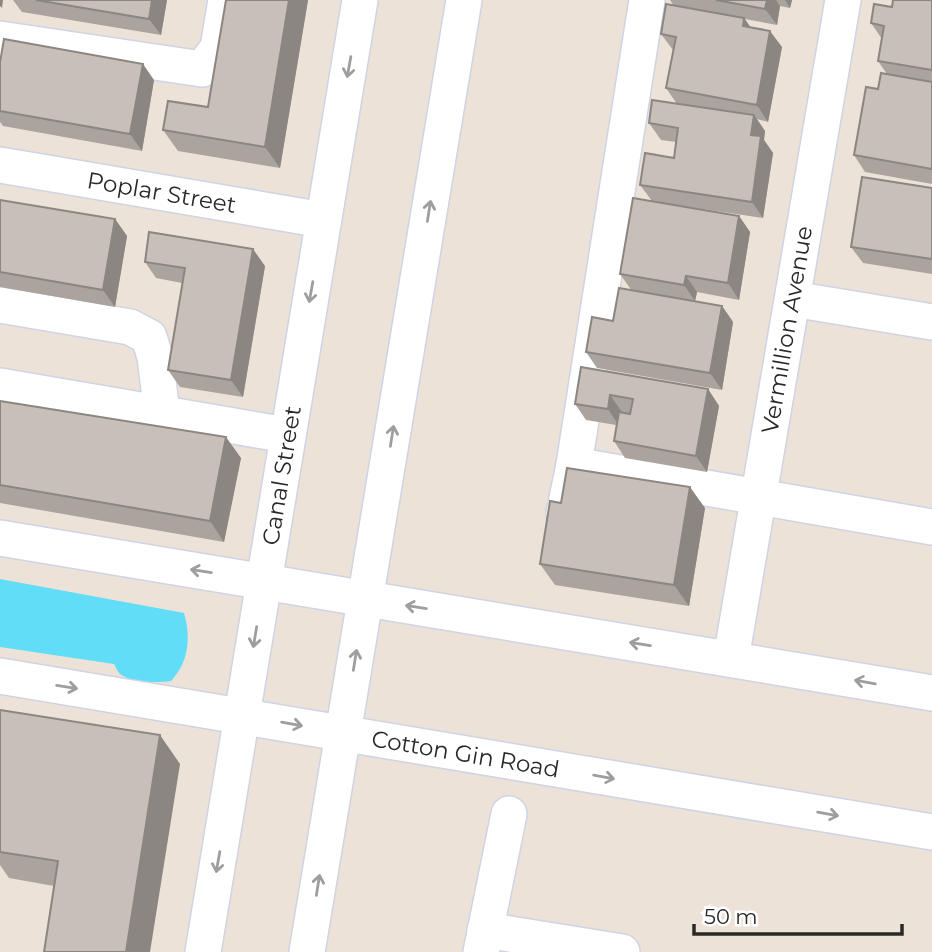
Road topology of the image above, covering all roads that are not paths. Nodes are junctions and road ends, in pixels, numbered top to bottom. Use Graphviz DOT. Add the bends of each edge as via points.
graph roads {
  1 [pos="226,0"];
  2 [pos="360,0"];
  3 [pos="464,0"];
  4 [pos="647,0"];
  5 [pos="844,0"];
  6 [pos="0,39"];
  7 [pos="0,166"];
  8 [pos="323,220"];
  9 [pos="793,299"];
  10 [pos="0,305"];
  11 [pos="932,322"];
  12 [pos="0,386"];
  13 [pos="162,413"];
  14 [pos="286,435"];
  15 [pos="574,465"];
  16 [pos="759,499"];
  17 [pos="932,527"];
  18 [pos="0,538"];
  19 [pos="558,540"];
  20 [pos="264,581"];
  21 [pos="365,599"];
  22 [pos="731,659"];
  23 [pos="0,676"];
  24 [pos="932,693"];
  25 [pos="243,716"];
  26 [pos="343,733"];
  27 [pos="509,814"];
  28 [pos="932,832"];
  29 [pos="483,941"];
  30 [pos="203,952"];
  31 [pos="307,952"];
  32 [pos="622,952"];
  1 -- 6 [label="street" via="218,48 202,69"];
  2 -- 8 [label="street, Canal Street, one-way"];
  21 -- 3 [label="street, one-way"];
  4 -- 15 [label="street"];
  5 -- 9 [label="street, Vermillion Avenue"];
  7 -- 8 [label="street, Poplar Street"];
  8 -- 14 [label="street, Canal Street, one-way"];
  9 -- 11 [label="street"];
  9 -- 16 [label="street, Vermillion Avenue"];
  10 -- 13 [label="street" via="130,327 149,337"];
  12 -- 13 [label="street"];
  13 -- 14 [label="street"];
  14 -- 20 [label="street, Canal Street"];
  15 -- 16 [label="street"];
  15 -- 19 [label="street"];
  16 -- 17 [label="street"];
  16 -- 22 [label="street, Vermillion Avenue"];
  20 -- 18 [label="street, one-way"];
  20 -- 21 [label="street"];
  20 -- 25 [label="street, Canal Street, one-way"];
  22 -- 21 [label="street, one-way"];
  26 -- 21 [label="street, one-way"];
  24 -- 22 [label="street, one-way"];
  23 -- 25 [label="street, Cotton Gin Road, one-way"];
  25 -- 26 [label="street, Cotton Gin Road, one-way"];
  25 -- 30 [label="street, Canal Street, one-way"];
  26 -- 28 [label="street, Cotton Gin Road, one-way"];
  31 -- 26 [label="street, one-way"];
  27 -- 29 [label="street"];
  29 -- 32 [label="street"];
}
